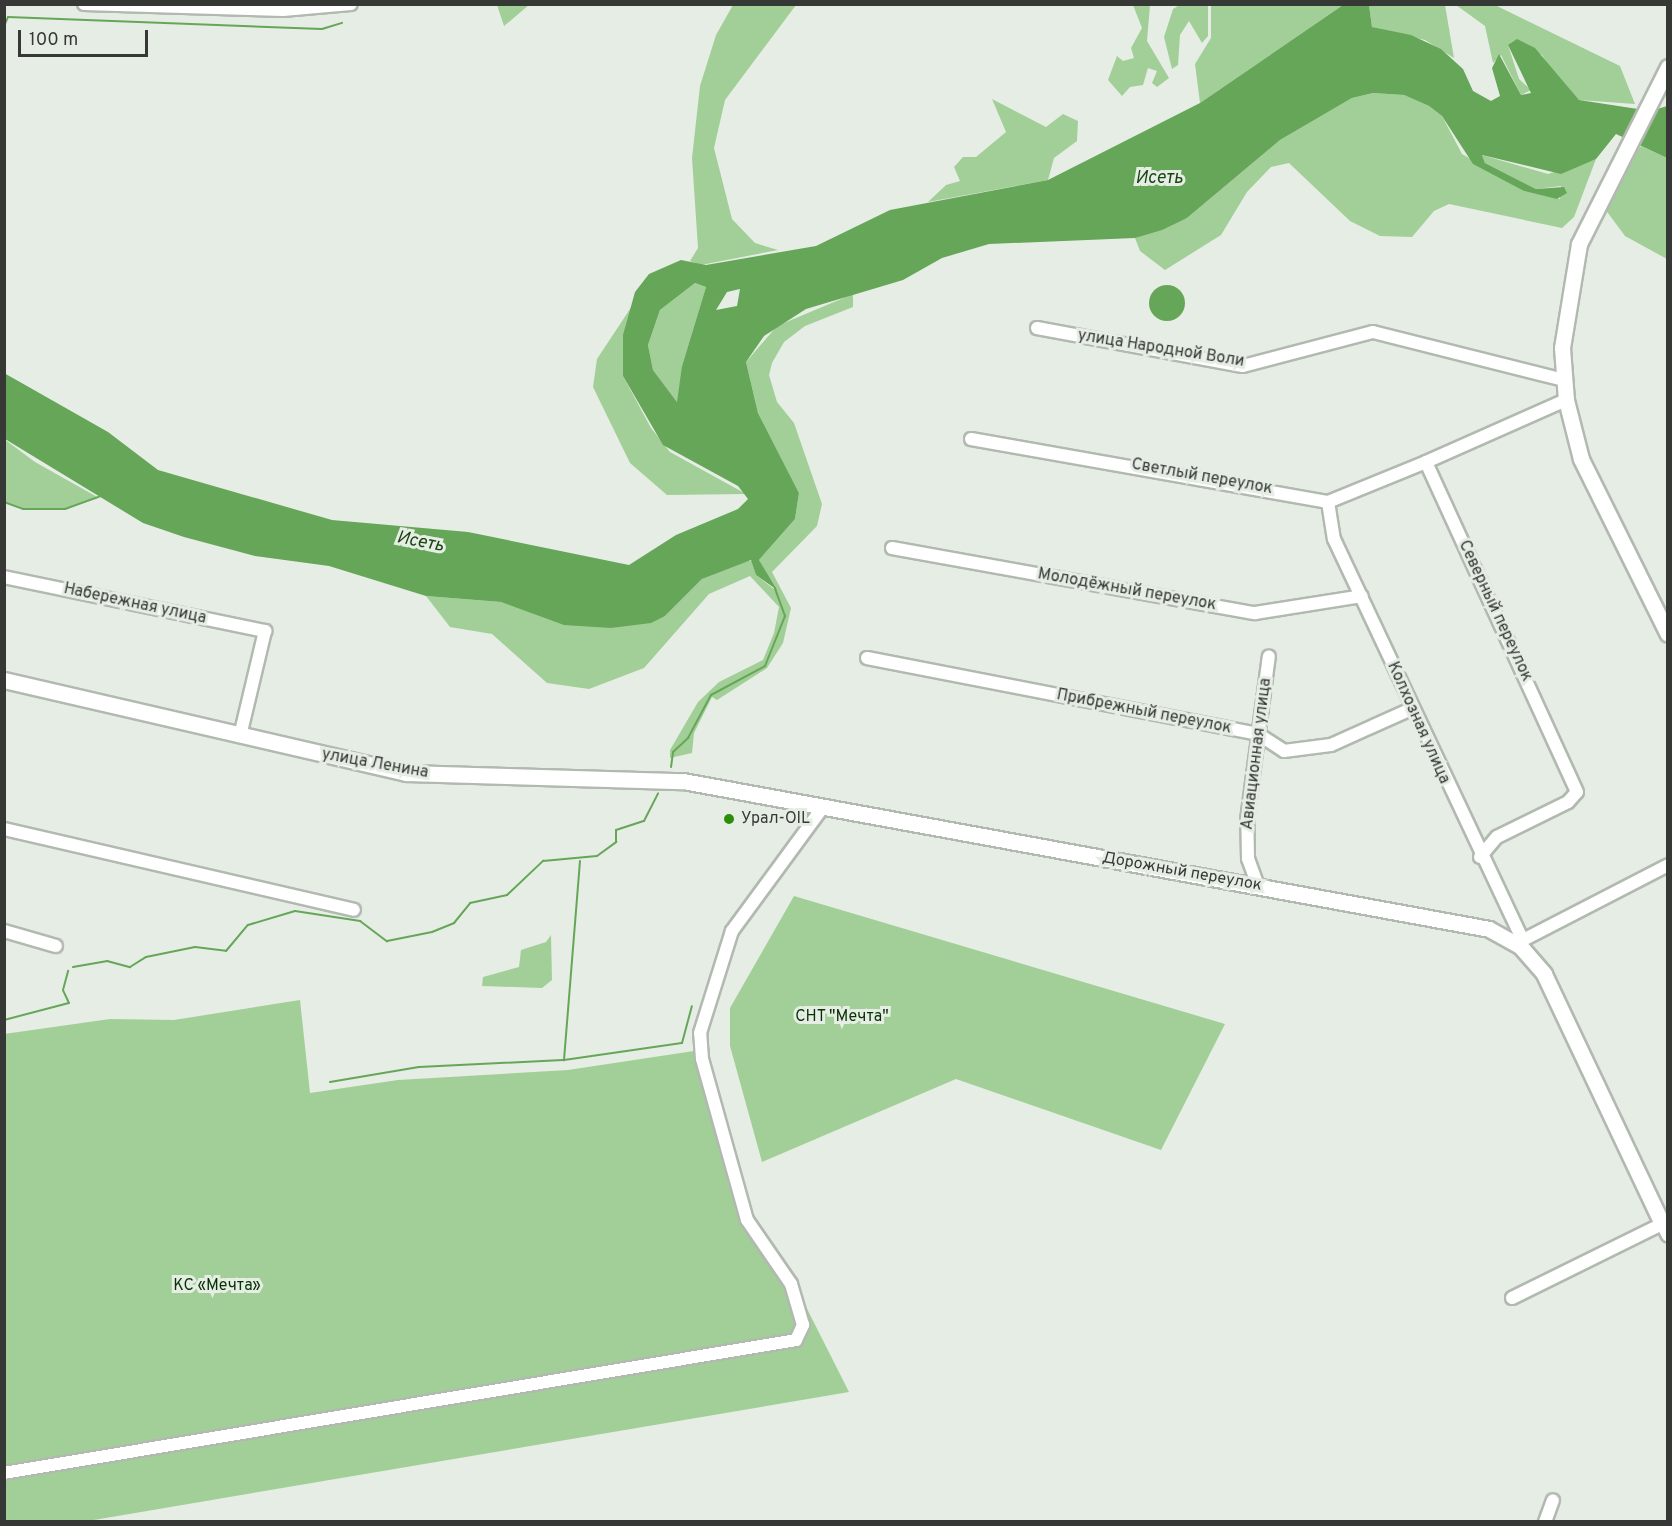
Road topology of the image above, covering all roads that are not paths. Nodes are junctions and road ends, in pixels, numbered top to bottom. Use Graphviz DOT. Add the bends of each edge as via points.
graph roads {
  1 [pos="84,4"];
  2 [pos="351,4"];
  3 [pos="1668,67"];
  4 [pos="1037,328"];
  5 [pos="1564,380"];
  6 [pos="1566,400"];
  7 [pos="971,439"];
  8 [pos="1426,462"];
  9 [pos="1328,502"];
  10 [pos="892,548"];
  11 [pos="4,577"];
  12 [pos="1362,596"];
  13 [pos="1668,634"];
  14 [pos="1269,656"];
  15 [pos="867,658"];
  16 [pos="4,680"];
  17 [pos="1412,709"];
  18 [pos="1258,734"];
  19 [pos="240,736"];
  20 [pos="823,807"];
  21 [pos="4,829"];
  22 [pos="1480,857"];
  23 [pos="1668,865"];
  24 [pos="1258,886"];
  25 [pos="354,910"];
  26 [pos="4,931"];
  27 [pos="1521,943"];
  28 [pos="56,946"];
  29 [pos="1666,1227"];
  30 [pos="1512,1298"];
  31 [pos="4,1473"];
  32 [pos="1553,1500"];
  33 [pos="1545,1521"];
  1 -- 2 [label="street" via="283,10"];
  3 -- 5 [label="main road" via="1592,209 1571,272 1564,311"];
  4 -- 5 [label="street, улица Народной Воли" via="1243,366 1373,332 1498,359"];
  5 -- 6 [label="main road"];
  6 -- 8 [label="street"];
  6 -- 13 [label="main road" via="1595,493"];
  7 -- 9 [label="street, Светлый переулок"];
  8 -- 9 [label="street"];
  8 -- 22 [label="street, Северный переулок" via="1577,792 1568,802 1497,837"];
  9 -- 12 [label="street, Колхозная улица" via="1334,538"];
  10 -- 12 [label="street, Молодёжный переулок" via="1255,613"];
  11 -- 19 [label="street, Набережная улица" via="265,631"];
  12 -- 17 [label="street, Колхозная улица"];
  14 -- 18 [label="street, Авиационная улица"];
  15 -- 18 [label="street, Прибрежный переулок"];
  16 -- 19 [label="main road, улица Ленина"];
  17 -- 18 [label="street, Прибрежный переулок" via="1308,751 1284,752"];
  17 -- 22 [label="street, Колхозная улица"];
  18 -- 24 [label="street, Авиационная улица" via="1247,839 1248,859"];
  19 -- 20 [label="main road, улица Ленина" via="406,773 660,777"];
  20 -- 24 [label="main road, Дорожный переулок"];
  20 -- 31 [label="street" via="732,931 700,1033 702,1059 747,1220 791,1284 803,1325 795,1340"];
  21 -- 25 [label="street"];
  22 -- 27 [label="street, Колхозная улица"];
  23 -- 27 [label="street"];
  24 -- 27 [label="main road, Дорожный переулок" via="1455,920"];
  26 -- 28 [label="street"];
  27 -- 29 [label="main road, Дорожный переулок"];
  29 -- 30 [label="street"];
  32 -- 33 [label="street"];
}
